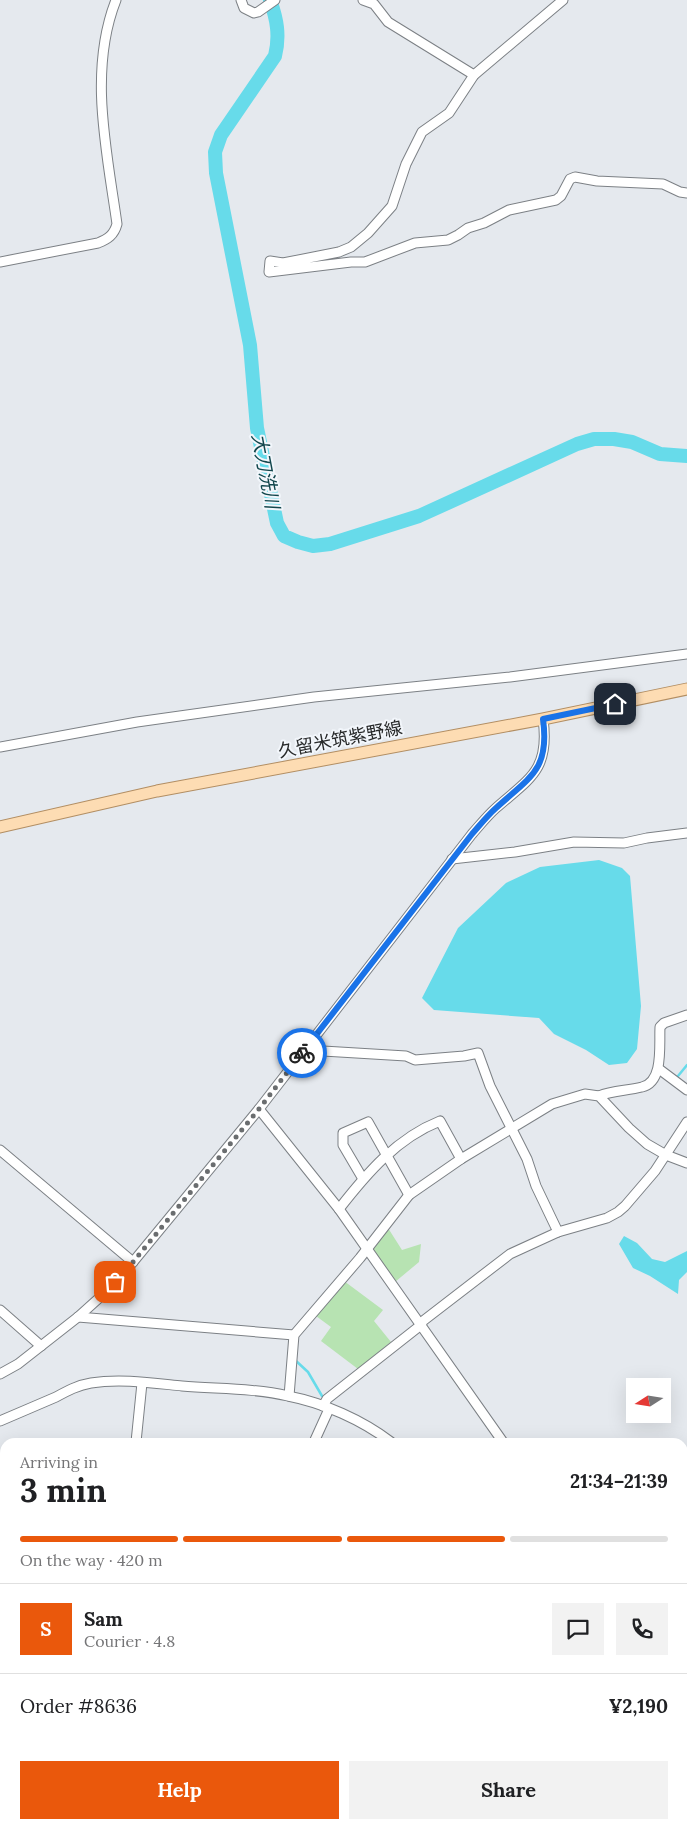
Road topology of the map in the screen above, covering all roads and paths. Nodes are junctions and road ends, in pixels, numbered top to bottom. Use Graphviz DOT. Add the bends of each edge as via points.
graph roads {
  1 [pos="116,0"];
  2 [pos="241,0"];
  3 [pos="275,0"];
  4 [pos="363,0"];
  5 [pos="563,0"];
  6 [pos="474,76"];
  7 [pos="687,193"];
  8 [pos="0,262"];
  9 [pos="687,654"];
  10 [pos="687,689"];
  11 [pos="543,719"];
  12 [pos="0,747"];
  13 [pos="0,827"];
  14 [pos="687,833"];
  15 [pos="452,859"];
  16 [pos="687,1015"];
  17 [pos="306,1047"];
  18 [pos="659,1069"];
  19 [pos="687,1090"];
  20 [pos="599,1096"];
  21 [pos="259,1109"];
  22 [pos="687,1122"];
  23 [pos="512,1129"];
  24 [pos="684,1135"];
  25 [pos="0,1150"];
  26 [pos="386,1154"];
  27 [pos="666,1155"];
  28 [pos="461,1159"];
  29 [pos="687,1163"];
  30 [pos="363,1179"];
  31 [pos="410,1195"];
  32 [pos="339,1209"];
  33 [pos="558,1232"];
  34 [pos="367,1248"];
  35 [pos="133,1262"];
  36 [pos="0,1310"];
  37 [pos="78,1317"];
  38 [pos="421,1325"];
  39 [pos="294,1335"];
  40 [pos="41,1346"];
  41 [pos="0,1374"];
  42 [pos="142,1382"];
  43 [pos="289,1396"];
  44 [pos="326,1407"];
  45 [pos="0,1421"];
  46 [pos="136,1438"];
  47 [pos="315,1438"];
  48 [pos="385,1438"];
  49 [pos="500,1438"];
  1 -- 8 [label="street" via="105,38 101,76 102,117 117,224 115,230 98,243"];
  2 -- 3 [label="street" via="247,11 254,13"];
  4 -- 6 [label="street" via="374,4 388,22"];
  5 -- 6 [label="street"];
  6 -- 7 [label="street" via="450,112 422,132 406,164 392,206 368,233 340,252 282,263 270,261 269,272 365,262 416,243 448,240 500,213 556,200 570,179 575,177 663,184"];
  9 -- 12 [label="street" via="314,697 137,722"];
  10 -- 11 [label="main road, 久留米筑紫野線"];
  11 -- 13 [label="main road, 久留米筑紫野線" via="157,792"];
  11 -- 15 [label="street" via="544,755 535,773 494,810"];
  14 -- 15 [label="street" via="624,843 574,842"];
  15 -- 17 [label="street"];
  16 -- 18 [label="street" via="660,1027"];
  17 -- 21 [label="street"];
  17 -- 23 [label="street" via="406,1056 416,1060 478,1053 490,1086"];
  18 -- 19 [label="street"];
  18 -- 20 [label="street" via="644,1087 610,1091"];
  20 -- 23 [label="street" via="585,1094 552,1104"];
  20 -- 27 [label="street" via="647,1144"];
  21 -- 32 [label="street"];
  21 -- 35 [label="street"];
  22 -- 24 [label="street"];
  23 -- 28 [label="street"];
  23 -- 33 [label="street"];
  24 -- 27 [label="street"];
  25 -- 35 [label="street"];
  26 -- 28 [label="street" via="425,1126 440,1121"];
  26 -- 30 [label="street"];
  26 -- 30 [label="street" via="368,1122 343,1133 343,1145"];
  26 -- 31 [label="street"];
  27 -- 29 [label="street"];
  27 -- 33 [label="street" via="618,1212"];
  28 -- 31 [label="street"];
  30 -- 32 [label="street"];
  31 -- 34 [label="street"];
  32 -- 34 [label="street"];
  33 -- 38 [label="street" via="510,1254"];
  34 -- 38 [label="street"];
  34 -- 39 [label="street"];
  35 -- 37 [label="street"];
  36 -- 40 [label="street"];
  37 -- 39 [label="street"];
  37 -- 40 [label="street"];
  38 -- 44 [label="street" via="327,1399"];
  38 -- 49 [label="street"];
  39 -- 43 [label="street"];
  40 -- 41 [label="street"];
  42 -- 43 [label="street"];
  42 -- 45 [label="street" via="89,1384"];
  42 -- 46 [label="street"];
  43 -- 44 [label="street"];
  44 -- 47 [label="street"];
  44 -- 48 [label="street"];
}
